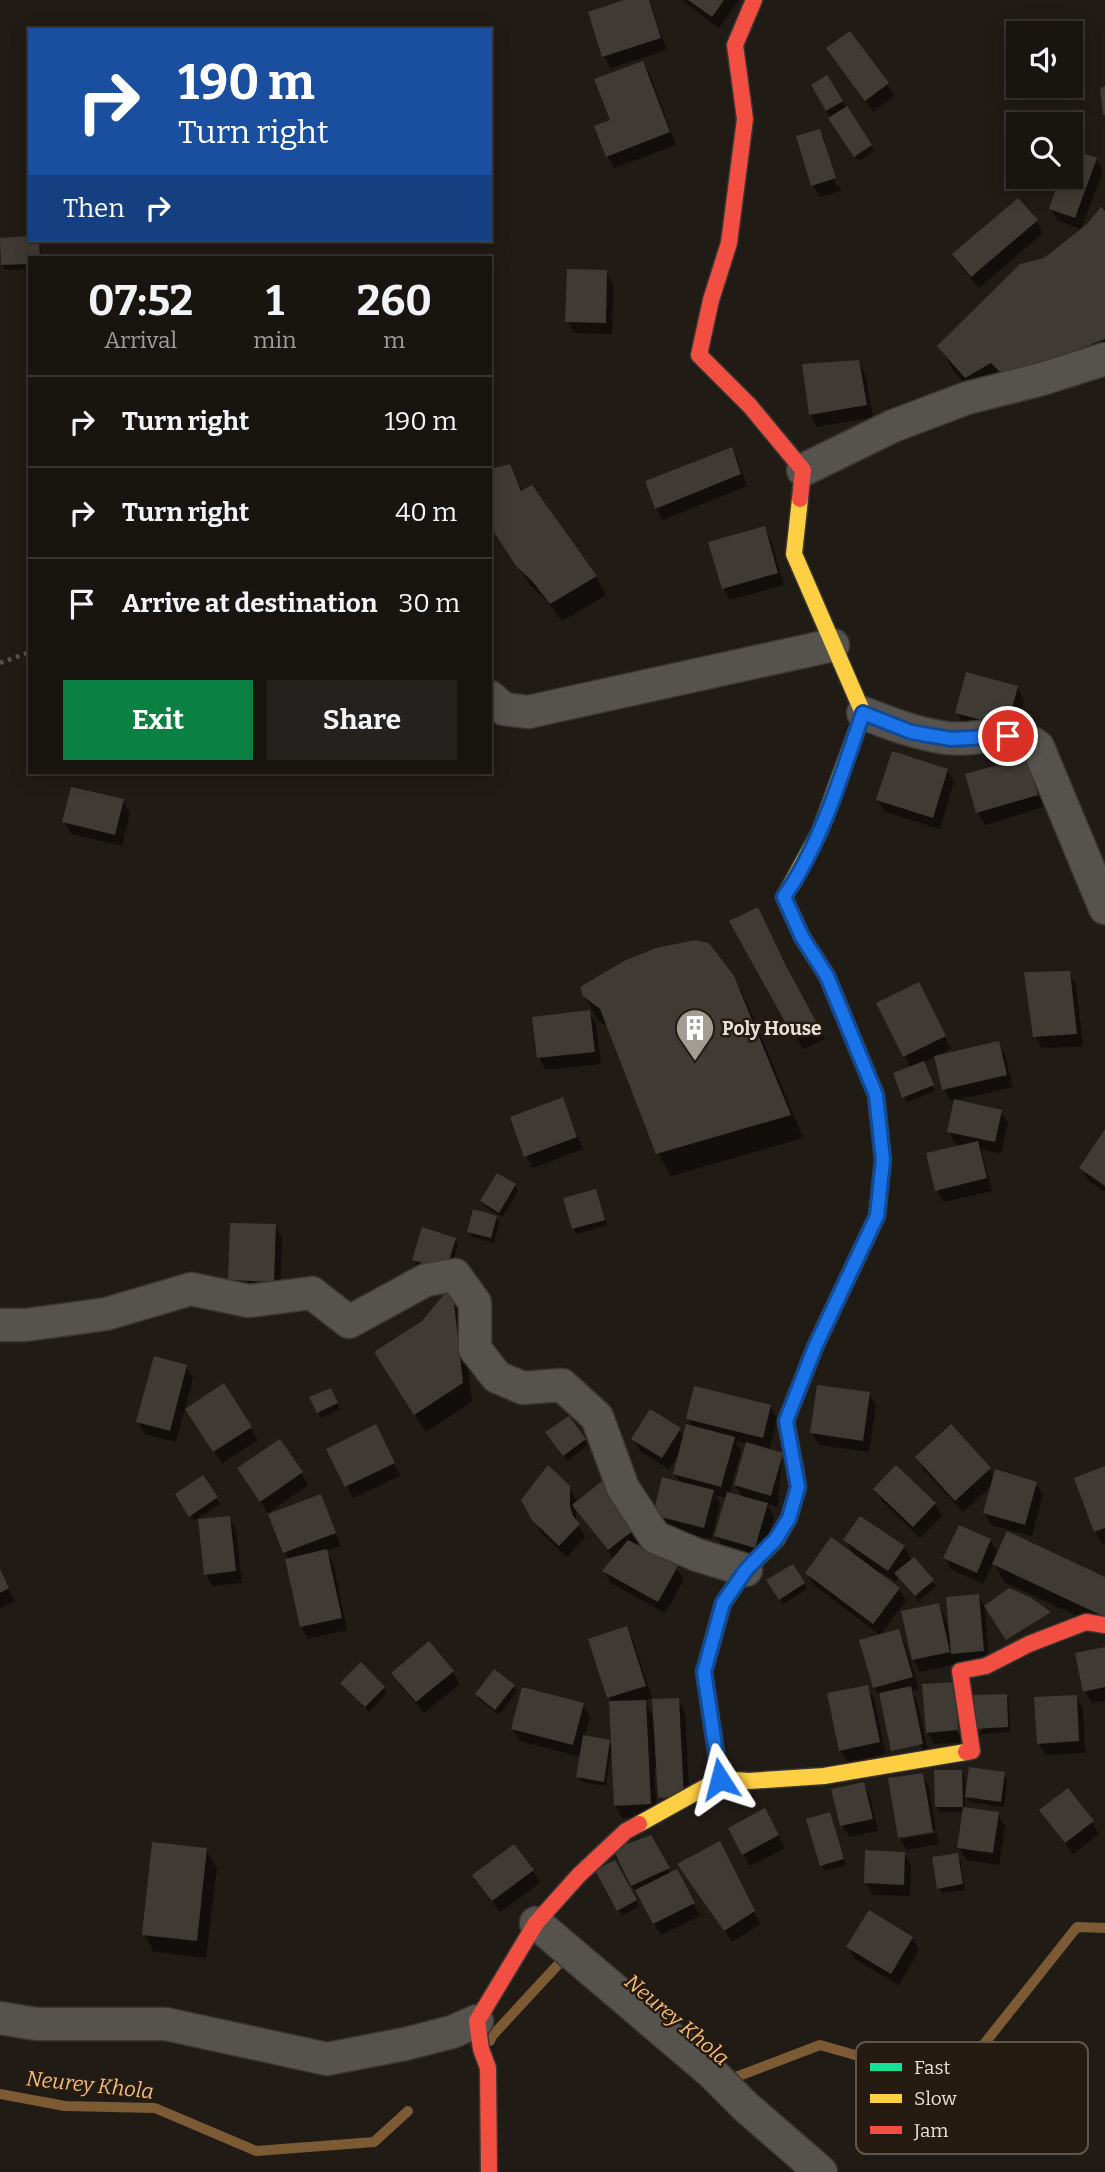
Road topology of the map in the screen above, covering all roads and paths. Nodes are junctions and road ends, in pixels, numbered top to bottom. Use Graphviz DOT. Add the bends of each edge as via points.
graph roads {
  1 [pos="754,0"];
  2 [pos="1105,359"];
  3 [pos="803,470"];
  4 [pos="832,645"];
  5 [pos="28,653"];
  6 [pos="0,663"];
  7 [pos="492,699"];
  8 [pos="863,713"];
  9 [pos="1105,908"];
  10 [pos="0,1325"];
  11 [pos="746,1570"];
  12 [pos="1105,1625"];
  13 [pos="720,1779"];
  14 [pos="536,1923"];
  15 [pos="0,2018"];
  16 [pos="479,2035"];
  17 [pos="489,2172"];
  18 [pos="821,2172"];
  1 -- 3 [label="street" via="735,45 744,119 729,243 699,355 750,406"];
  2 -- 3 [label="street" via="967,398 892,426"];
  3 -- 4 [label="street" via="794,554"];
  4 -- 7 [label="street" via="528,712 504,709"];
  4 -- 8 [label="street"];
  5 -- 6 [label="path"];
  8 -- 9 [label="street" via="911,732 951,739 1021,736 1030,740 1038,747"];
  8 -- 11 [label="street" via="835,796 801,872 784,897 827,976 876,1095 883,1160 877,1216 815,1347 786,1421 798,1487 789,1518"];
  10 -- 11 [label="street" via="106,1314 191,1289 249,1301 312,1293 349,1322 426,1280 455,1275 475,1303 475,1349 497,1377 523,1388 562,1385 597,1418 623,1488 655,1538"];
  11 -- 13 [label="street" via="723,1603 704,1672"];
  12 -- 13 [label="street" via="1086,1622 986,1666 960,1671 972,1751 824,1776"];
  13 -- 14 [label="street" via="626,1831"];
  14 -- 16 [label="street"];
  14 -- 18 [label="street"];
  15 -- 16 [label="street" via="36,2024 166,2024 327,2059 452,2032"];
  16 -- 17 [label="street" via="488,2068"];
}
